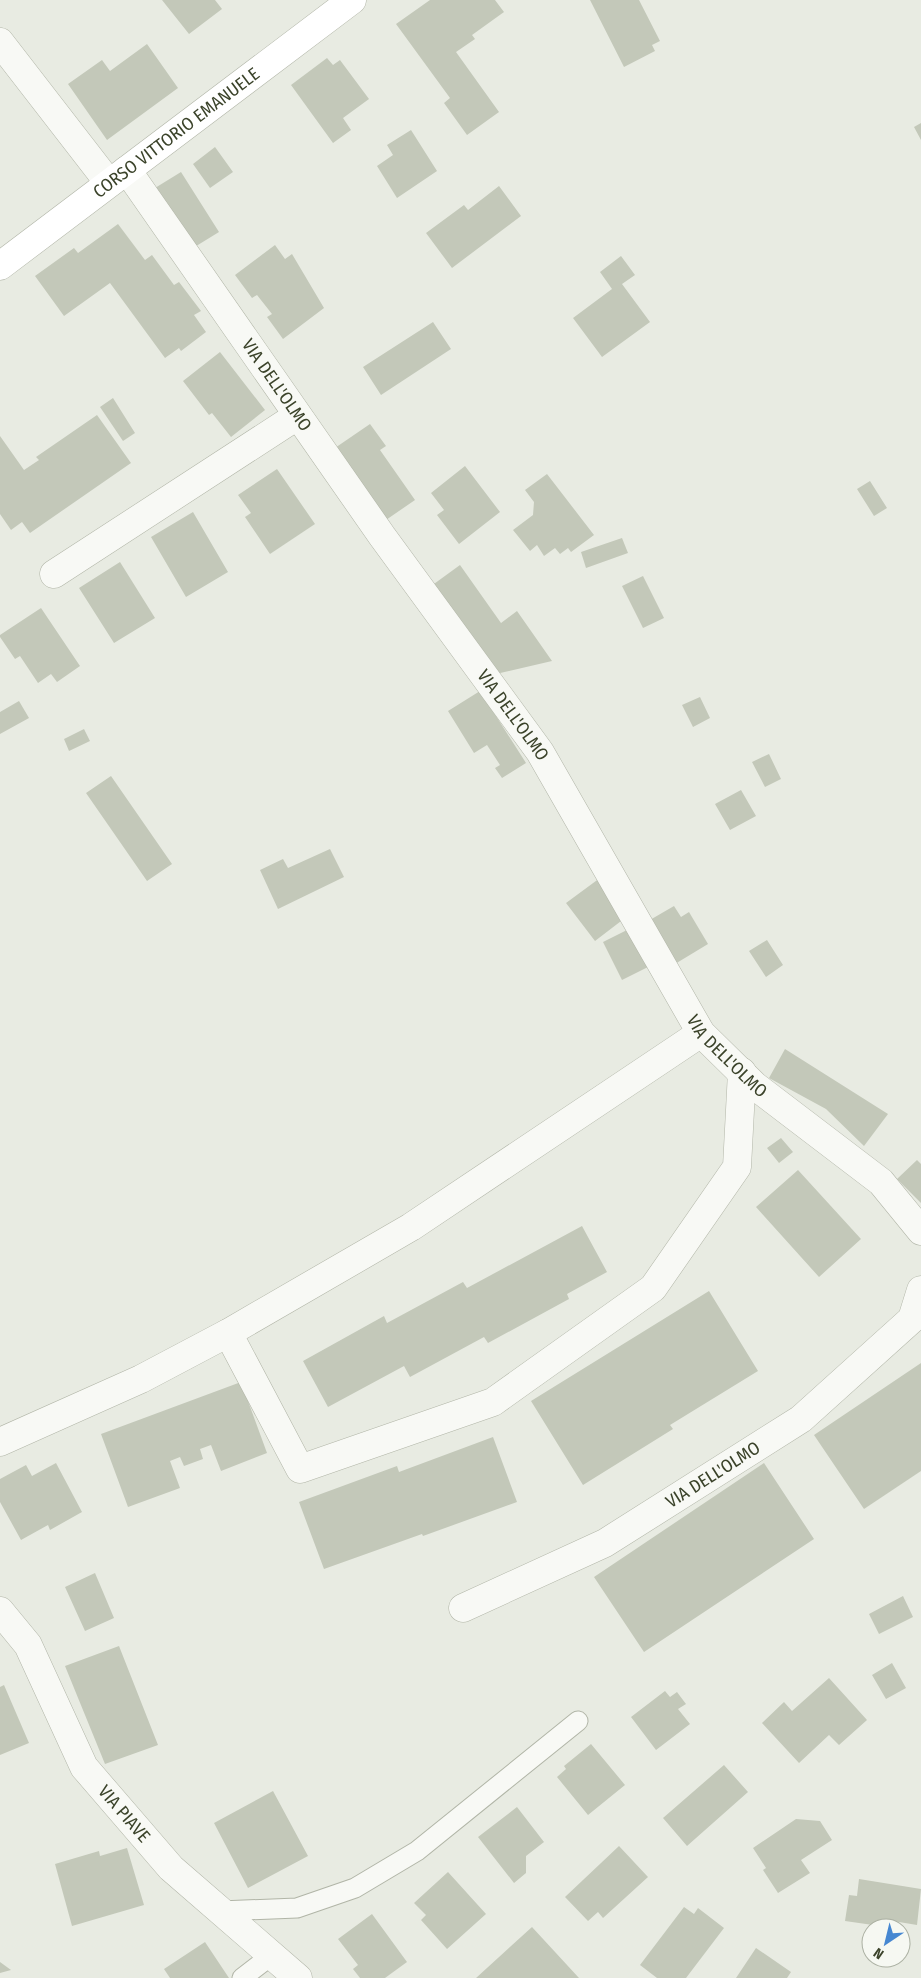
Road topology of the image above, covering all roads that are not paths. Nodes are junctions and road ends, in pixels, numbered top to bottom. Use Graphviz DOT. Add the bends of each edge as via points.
graph roads {
  1 [pos="352,0"];
  2 [pos="0,42"];
  3 [pos="118,177"];
  4 [pos="0,266"];
  5 [pos="297,416"];
  6 [pos="54,574"];
  7 [pos="701,1032"];
  8 [pos="742,1072"];
  9 [pos="921,1231"];
  10 [pos="921,1290"];
  11 [pos="228,1333"];
  12 [pos="0,1442"];
  13 [pos="463,1608"];
  14 [pos="0,1611"];
  15 [pos="578,1721"];
  16 [pos="220,1911"];
  17 [pos="272,1955"];
  18 [pos="242,1978"];
  19 [pos="298,1978"];
  1 -- 3 [label="main road, CORSO VITTORIO EMANUELE"];
  2 -- 3 [label="street, VIA DELL'OLMO"];
  3 -- 4 [label="main road, CORSO VITTORIO EMANUELE"];
  3 -- 5 [label="street, VIA DELL'OLMO"];
  5 -- 6 [label="street"];
  5 -- 7 [label="street, VIA DELL'OLMO" via="540,752"];
  7 -- 8 [label="street, VIA DELL'OLMO"];
  7 -- 11 [label="street" via="411,1227"];
  8 -- 9 [label="street, VIA DELL'OLMO" via="755,1086 881,1182"];
  8 -- 11 [label="street" via="737,1167 653,1288 493,1402 300,1469"];
  10 -- 13 [label="street, VIA DELL'OLMO" via="912,1318 801,1419 605,1543"];
  11 -- 12 [label="street" via="141,1379"];
  14 -- 16 [label="street, VIA PIAVE" via="28,1645 84,1767 171,1868"];
  15 -- 16 [label="lane" via="417,1851 355,1888 297,1908"];
  16 -- 17 [label="street, VIA PIAVE"];
  17 -- 18 [label="lane"];
  17 -- 19 [label="street, VIA PIAVE"];
}
